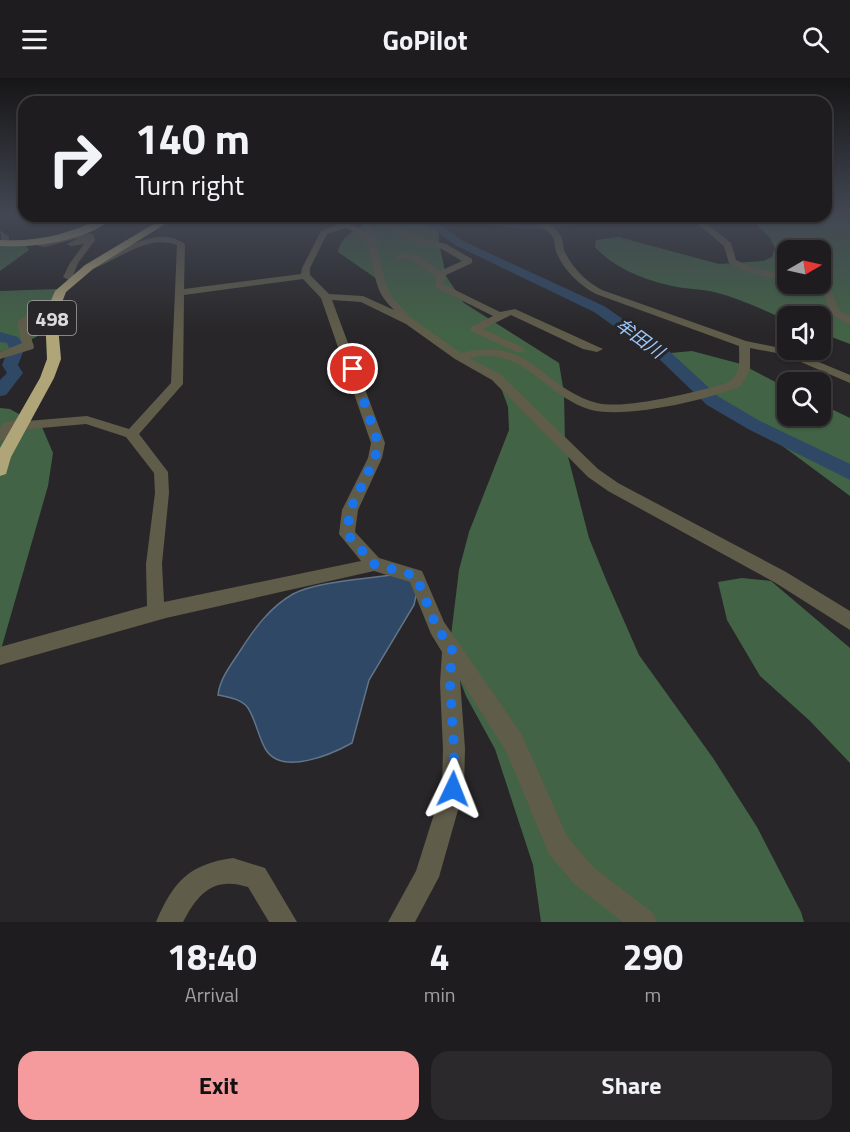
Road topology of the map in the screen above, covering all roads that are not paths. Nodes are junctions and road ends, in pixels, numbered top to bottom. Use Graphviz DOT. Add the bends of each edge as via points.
graph roads {
  1 [pos="80,253"];
  2 [pos="111,253"];
  3 [pos="122,253"];
  4 [pos="181,253"];
  5 [pos="314,253"];
  6 [pos="456,253"];
  7 [pos="561,253"];
  8 [pos="730,253"];
  9 [pos="386,255"];
  10 [pos="89,267"];
  11 [pos="777,275"];
  12 [pos="305,276"];
  13 [pos="441,276"];
  14 [pos="73,279"];
  15 [pos="179,293"];
  16 [pos="829,294"];
  17 [pos="326,297"];
  18 [pos="53,310"];
  19 [pos="500,316"];
  20 [pos="410,322"];
  21 [pos="850,322"];
  22 [pos="744,344"];
  23 [pos="597,349"];
  24 [pos="2,355"];
  25 [pos="459,357"];
  26 [pos="534,367"];
  27 [pos="850,379"];
  28 [pos="20,424"];
  29 [pos="131,434"];
  30 [pos="0,436"];
  31 [pos="0,470"];
  32 [pos="374,564"];
  33 [pos="156,613"];
  34 [pos="850,621"];
  35 [pos="452,649"];
  36 [pos="0,656"];
  37 [pos="169,922"];
  38 [pos="284,922"];
  39 [pos="401,922"];
  40 [pos="644,922"];
  1 -- 14 [label="street" via="68,277"];
  2 -- 10 [label="highway, 498"];
  3 -- 10 [label="street"];
  4 -- 15 [label="street"];
  5 -- 12 [label="street"];
  6 -- 13 [label="street" via="469,261"];
  7 -- 22 [label="street" via="580,280 592,289"];
  8 -- 11 [label="street" via="739,266"];
  9 -- 13 [label="street" via="410,256"];
  9 -- 20 [label="street" via="385,293"];
  10 -- 14 [label="highway, 498"];
  12 -- 15 [label="street"];
  12 -- 17 [label="street"];
  13 -- 19 [label="street" via="438,285"];
  14 -- 18 [label="highway, 498" via="61,291"];
  15 -- 29 [label="street" via="177,384"];
  16 -- 21 [label="street" via="835,312"];
  17 -- 20 [label="street" via="363,299"];
  17 -- 32 [label="street" via="378,443 375,458 350,510 347,534"];
  18 -- 24 [label="street" via="35,313 22,323 28,346"];
  18 -- 28 [label="highway, 498" via="54,359"];
  19 -- 23 [label="street" via="511,311"];
  19 -- 26 [label="street" via="475,329 531,357"];
  20 -- 25 [label="street"];
  22 -- 26 [label="street" via="743,376 737,383 631,407 610,409 591,405 575,398"];
  22 -- 27 [label="street" via="801,357"];
  25 -- 26 [label="street" via="505,353"];
  25 -- 34 [label="street" via="496,377 593,473 613,487 780,577"];
  28 -- 29 [label="street" via="87,420"];
  28 -- 30 [label="street" via="9,426"];
  28 -- 31 [label="highway, 498"];
  29 -- 33 [label="street" via="161,472 154,564"];
  32 -- 33 [label="street"];
  32 -- 35 [label="street" via="416,576 437,628"];
  33 -- 36 [label="street"];
  35 -- 39 [label="street" via="453,789 427,877"];
  35 -- 40 [label="street" via="514,743 558,845 584,876"];
  37 -- 38 [label="street" via="185,892 211,873 233,870 256,877"];
}
